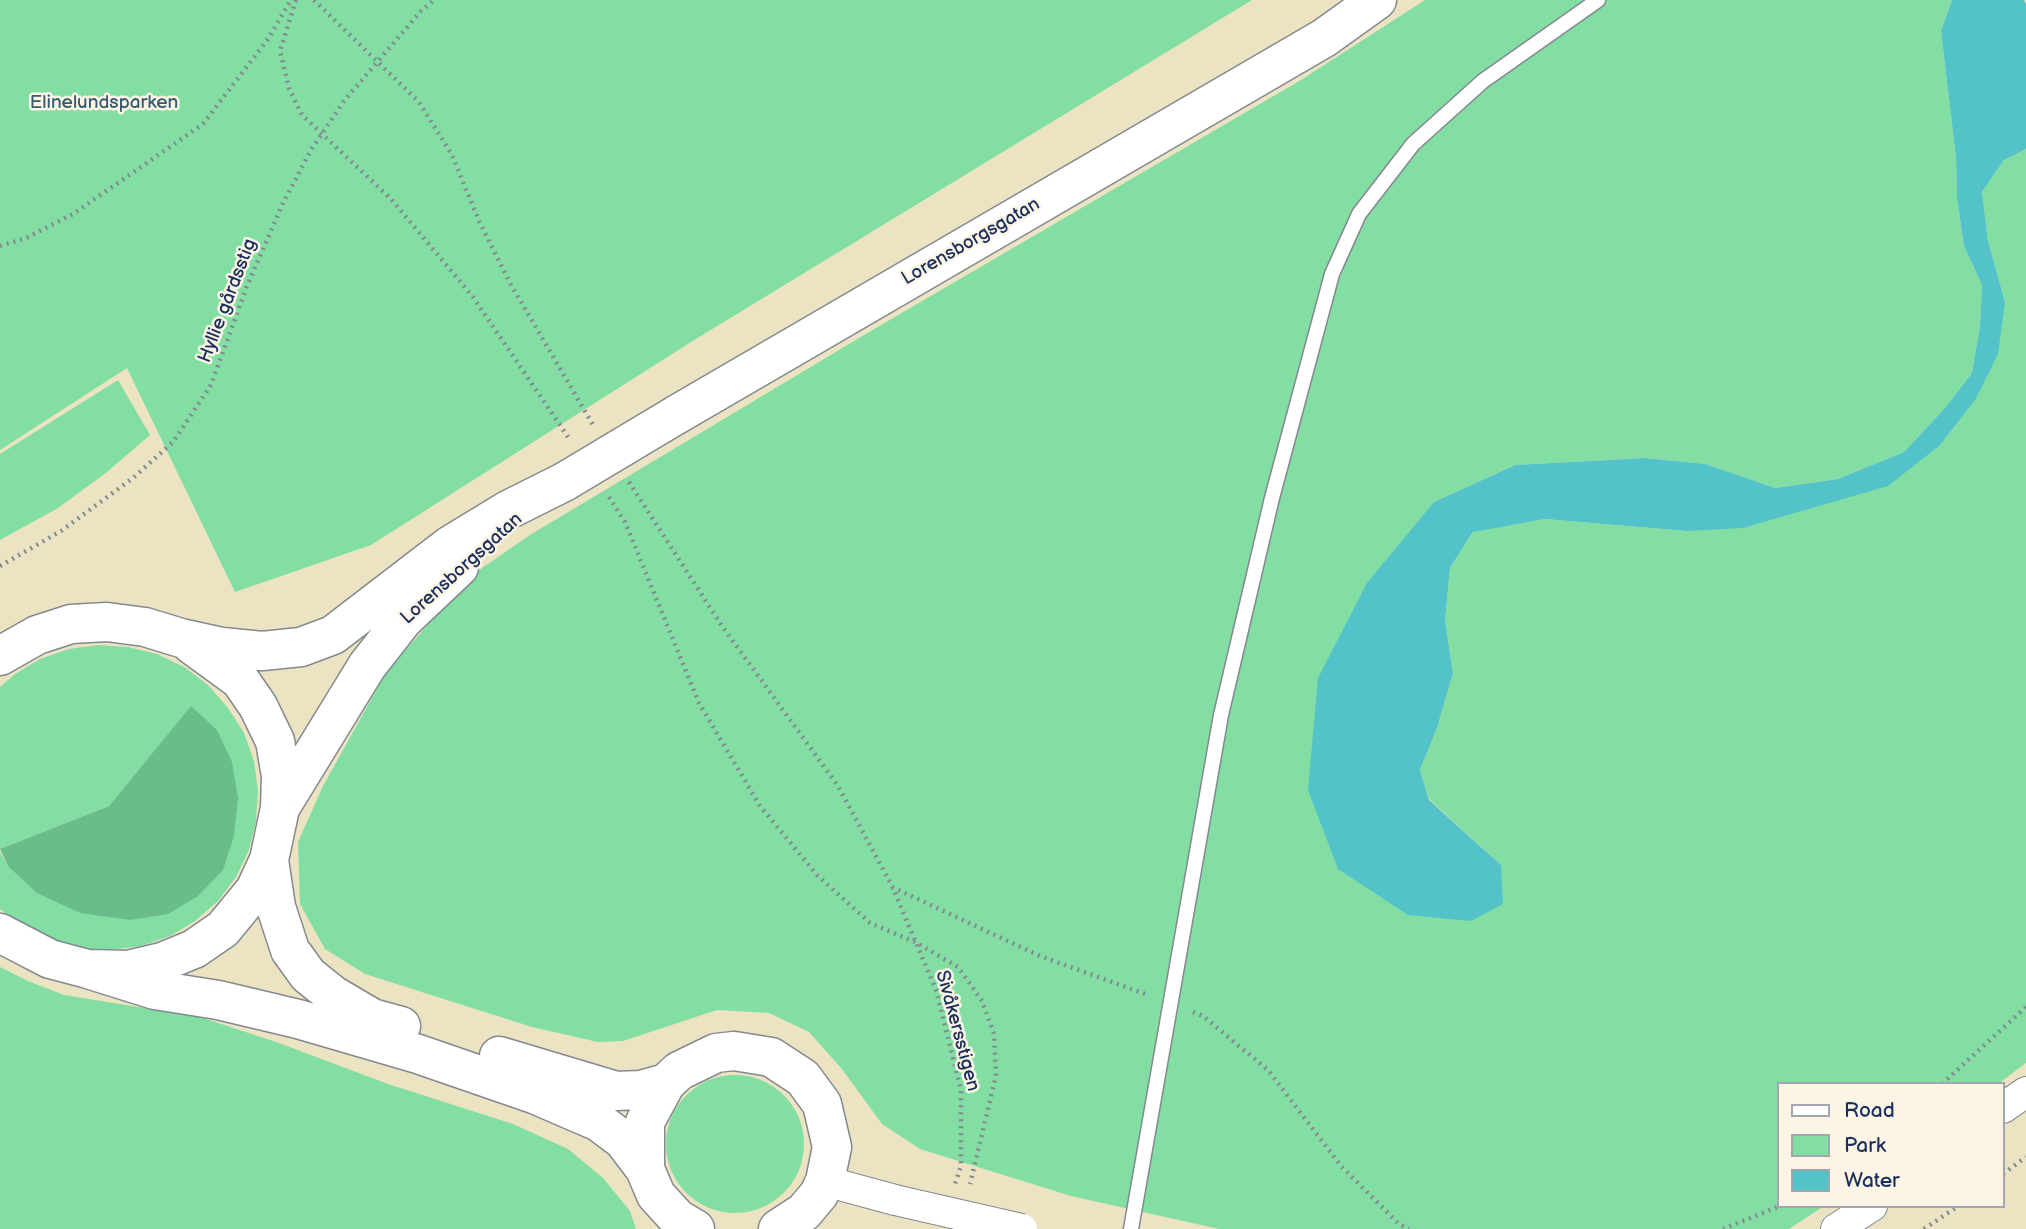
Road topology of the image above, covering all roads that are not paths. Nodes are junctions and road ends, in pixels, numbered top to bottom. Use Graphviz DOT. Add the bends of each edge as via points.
graph roads {
  1 [pos="1377,0"];
  2 [pos="1598,0"];
  3 [pos="569,465"];
  4 [pos="181,638"];
  5 [pos="0,656"];
  6 [pos="280,808"];
  7 [pos="269,860"];
  8 [pos="0,933"];
  9 [pos="88,969"];
  10 [pos="666,1083"];
  11 [pos="2026,1092"];
  12 [pos="2005,1107"];
  13 [pos="645,1169"];
  14 [pos="825,1181"];
  15 [pos="1869,1208"];
  16 [pos="695,1229"];
  17 [pos="778,1229"];
  18 [pos="1022,1229"];
  19 [pos="1131,1229"];
  20 [pos="1836,1229"];
  1 -- 3 [label="main road, Lorensborgsgatan, bridge" via="1324,38 676,415"];
  2 -- 19 [label="lane" via="1483,81 1413,144 1359,215 1332,274 1272,498 1221,715"];
  3 -- 4 [label="main road, Lorensborgsgatan" via="449,546 333,635 301,647 262,651"];
  3 -- 6 [label="main road, Lorensborgsgatan" via="403,620 367,666"];
  4 -- 5 [label="main road, Lorensborgsgatan" via="107,622 71,624 37,635"];
  4 -- 6 [label="main road, Lorensborgsgatan" via="240,680 258,706 275,741"];
  6 -- 7 [label="main road, Lorensborgsgatan"];
  7 -- 9 [label="main road, Lorensborgsgatan" via="240,910 194,949 128,970"];
  7 -- 10 [label="main road" via="276,907 290,950 308,975 333,996 372,1018 615,1091"];
  8 -- 9 [label="main road, Lorensborgsgatan" via="50,960"];
  9 -- 13 [label="main road" via="155,990 298,1019 534,1094 599,1122 623,1140"];
  10 -- 13 [label="main road" via="645,1122"];
  10 -- 14 [label="main road" via="679,1071 716,1054 734,1051 771,1057 803,1078 822,1104 832,1147"];
  11 -- 12 [label="street"];
  13 -- 16 [label="main road" via="656,1195 678,1219"];
  14 -- 17 [label="main road" via="804,1213"];
  14 -- 18 [label="street, bridge"];
  15 -- 20 [label="street"];
}
